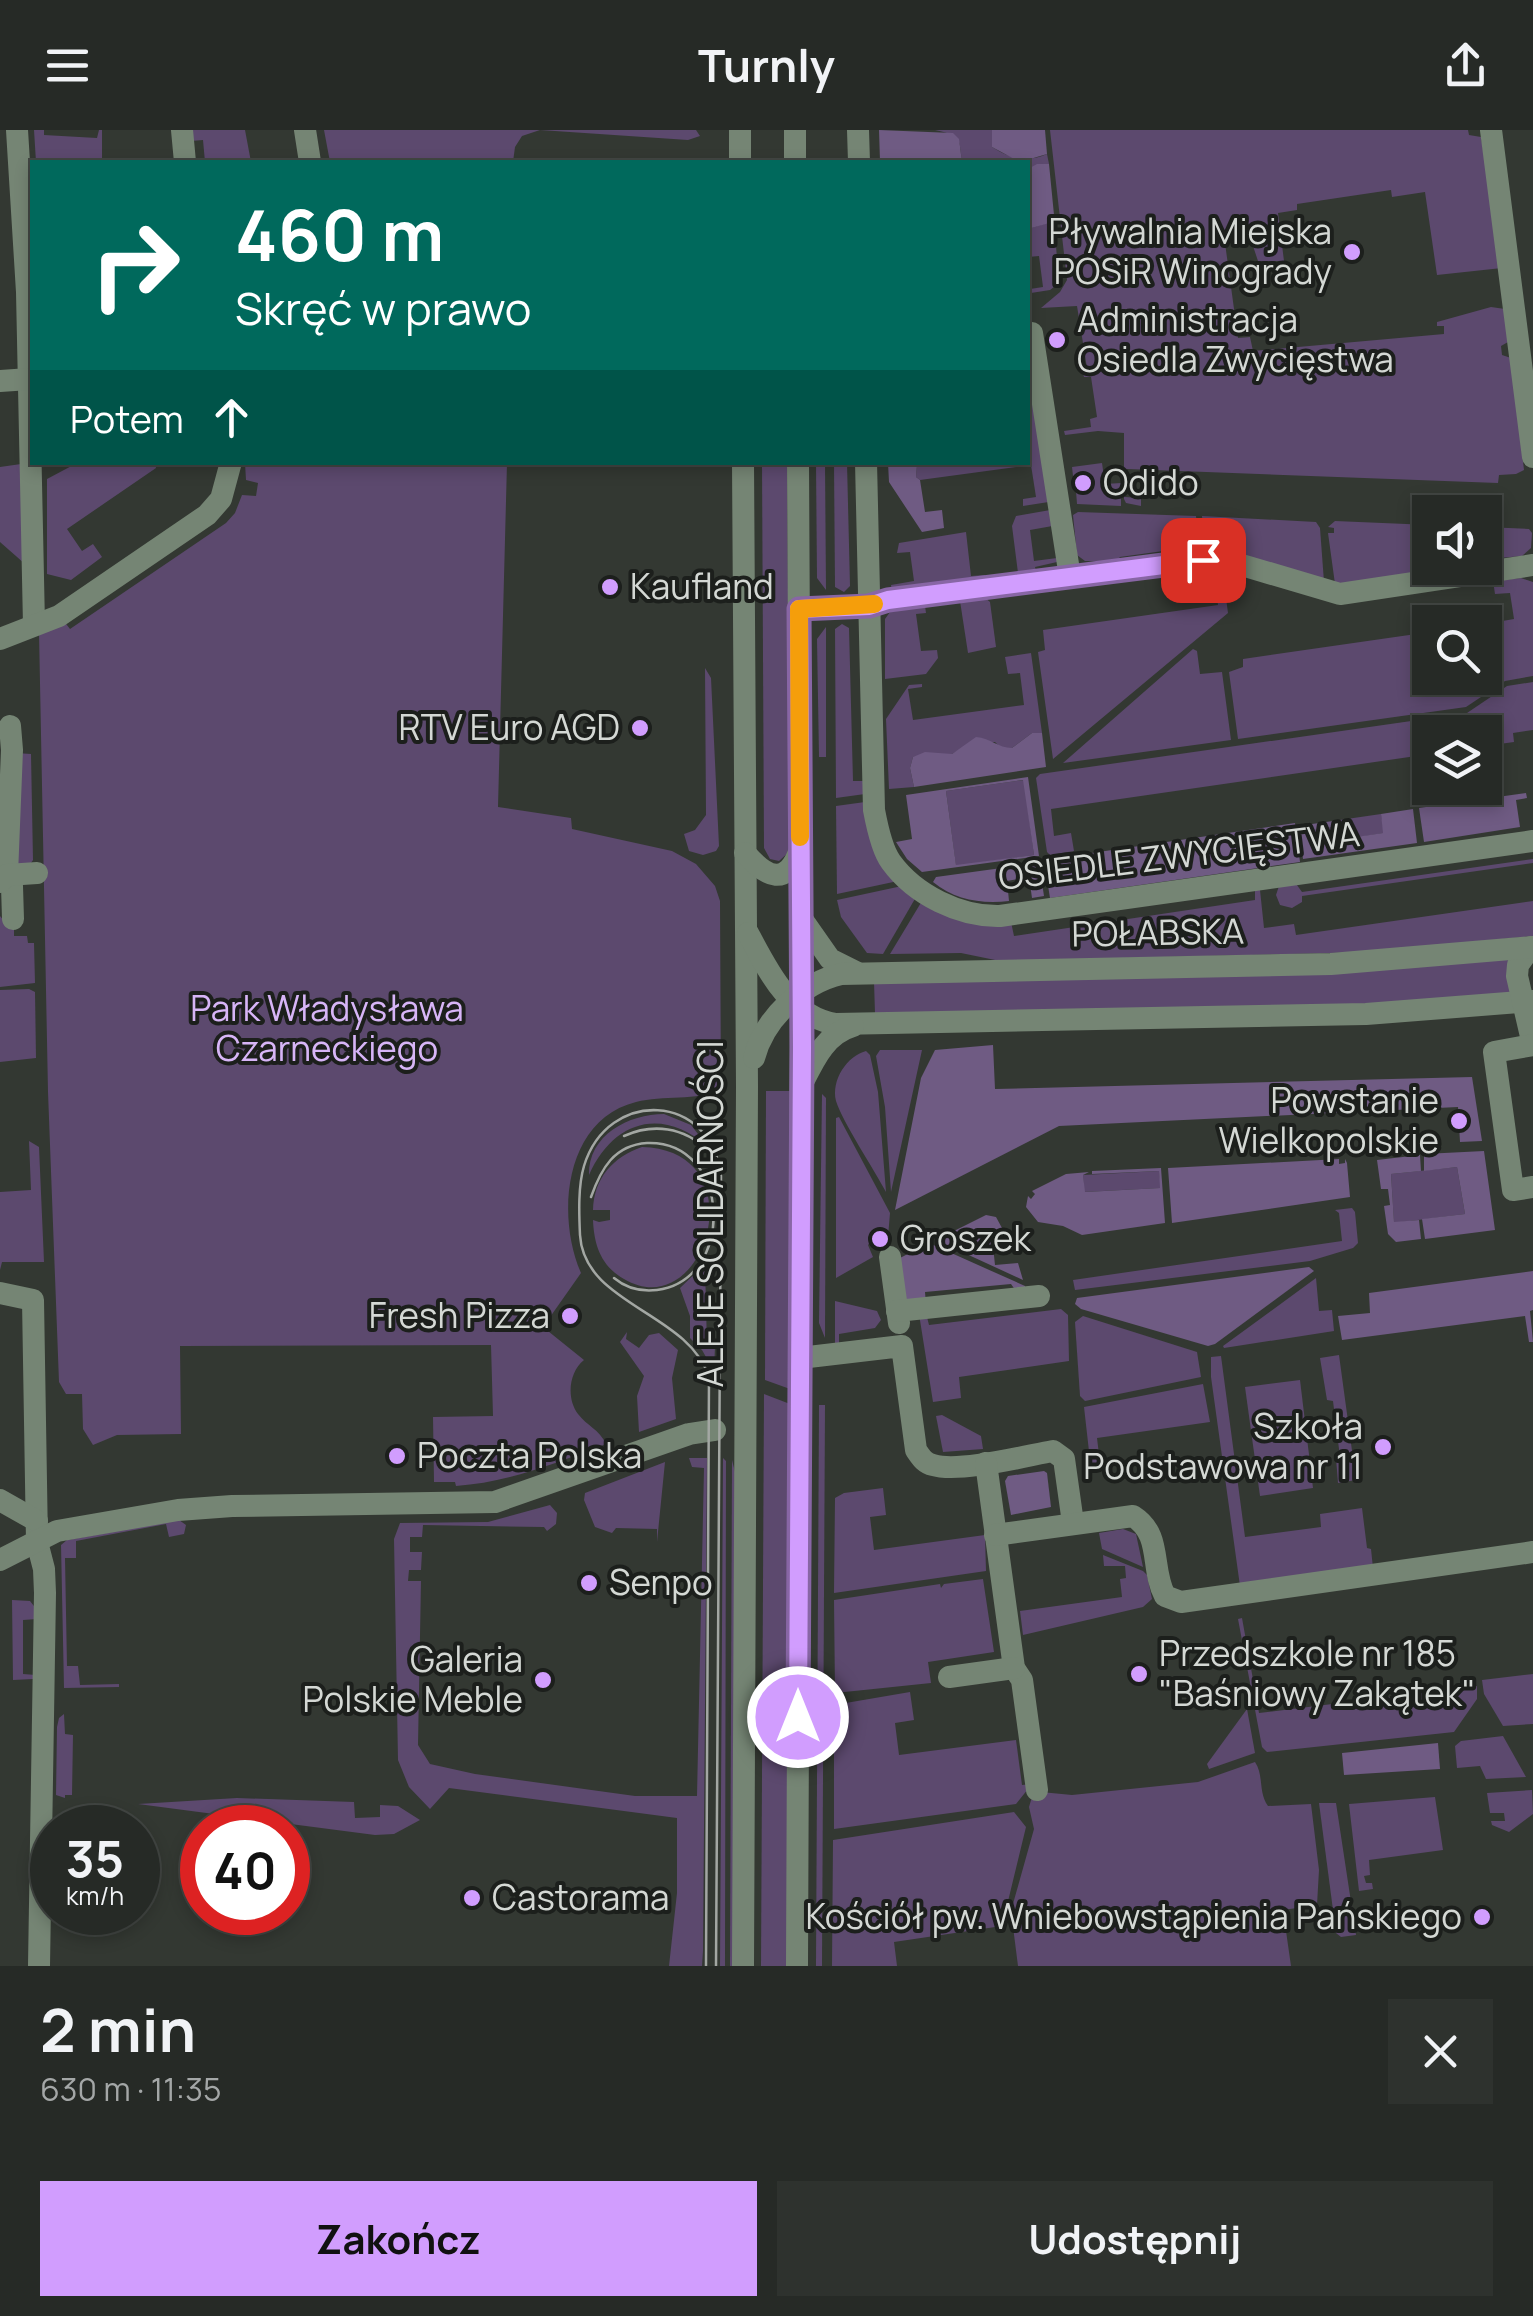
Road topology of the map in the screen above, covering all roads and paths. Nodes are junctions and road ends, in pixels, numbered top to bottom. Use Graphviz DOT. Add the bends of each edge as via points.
graph roads {
  1 [pos="18,130"];
  2 [pos="182,130"];
  3 [pos="305,130"];
  4 [pos="740,130"];
  5 [pos="795,130"];
  6 [pos="858,130"];
  7 [pos="1490,130"];
  8 [pos="186,160"];
  9 [pos="310,160"];
  10 [pos="740,160"];
  11 [pos="795,160"];
  12 [pos="858,160"];
  13 [pos="1030,334"];
  14 [pos="29,379"];
  15 [pos="0,380"];
  16 [pos="30,428"];
  17 [pos="1533,457"];
  18 [pos="31,465"];
  19 [pos="230,465"];
  20 [pos="742,465"];
  21 [pos="798,465"];
  22 [pos="866,465"];
  23 [pos="1533,565"];
  24 [pos="1070,577"];
  25 [pos="869,606"];
  26 [pos="799,609"];
  27 [pos="34,625"];
  28 [pos="0,639"];
  29 [pos="10,726"];
  30 [pos="1533,841"];
  31 [pos="800,850"];
  32 [pos="746,854"];
  33 [pos="37,873"];
  34 [pos="4,879"];
  35 [pos="801,917"];
  36 [pos="14,919"];
  37 [pos="747,930"];
  38 [pos="1532,947"];
  39 [pos="859,973"];
  40 [pos="798,1002"];
  41 [pos="1528,1002"];
  42 [pos="859,1024"];
  43 [pos="1533,1045"];
  44 [pos="801,1085"];
  45 [pos="748,1086"];
  46 [pos="1533,1188"];
  47 [pos="890,1257"];
  48 [pos="0,1294"];
  49 [pos="1038,1296"];
  50 [pos="897,1311"];
  51 [pos="902,1346"];
  52 [pos="800,1358"];
  53 [pos="745,1386"];
  54 [pos="715,1430"];
  55 [pos="745,1462"];
  56 [pos="986,1463"];
  57 [pos="0,1500"];
  58 [pos="1074,1523"];
  59 [pos="37,1532"];
  60 [pos="995,1535"];
  61 [pos="1533,1552"];
  62 [pos="0,1560"];
  63 [pos="1014,1668"];
  64 [pos="949,1676"];
  65 [pos="1037,1790"];
  66 [pos="39,1966"];
  67 [pos="743,1966"];
  68 [pos="797,1966"];
  1 -- 14 [label="street"];
  2 -- 8 [label="street"];
  3 -- 9 [label="street"];
  4 -- 10 [label="street"];
  5 -- 11 [label="street"];
  6 -- 12 [label="street"];
  7 -- 17 [label="street"];
  13 -- 24 [label="street"];
  14 -- 15 [label="street"];
  14 -- 16 [label="street"];
  18 -- 27 [label="street"];
  19 -- 27 [label="street" via="212,511 59,616"];
  20 -- 32 [label="street, ALEJE SOLIDARNOŚCI"];
  21 -- 26 [label="street"];
  22 -- 25 [label="street, OSIEDLE ZWYCIĘSTWA"];
  23 -- 24 [label="street" via="1340,594 1203,560"];
  24 -- 25 [label="street"];
  25 -- 26 [label="street"];
  25 -- 30 [label="street, OSIEDLE ZWYCIĘSTWA" via="876,822 890,861 926,894 959,910 1006,916"];
  26 -- 31 [label="street"];
  27 -- 28 [label="street"];
  29 -- 34 [label="street"];
  31 -- 32 [label="street" via="786,874 759,869"];
  31 -- 35 [label="street"];
  32 -- 37 [label="street, ALEJE SOLIDARNOŚCI"];
  33 -- 34 [label="street"];
  34 -- 36 [label="street" via="12,886"];
  35 -- 39 [label="street" via="830,959"];
  35 -- 40 [label="street"];
  37 -- 40 [label="street"];
  37 -- 45 [label="street, ALEJE SOLIDARNOŚCI"];
  38 -- 39 [label="street, POŁABSKA" via="1331,964"];
  38 -- 41 [label="street" via="1517,976"];
  39 -- 40 [label="street, POŁABSKA" via="829,977"];
  40 -- 42 [label="street" via="821,1022"];
  40 -- 44 [label="street"];
  40 -- 45 [label="street, POŁABSKA" via="764,1030"];
  41 -- 42 [label="street" via="1366,1014"];
  41 -- 43 [label="street"];
  42 -- 44 [label="street" via="826,1042"];
  43 -- 46 [label="street" via="1494,1052 1513,1190"];
  44 -- 52 [label="street"];
  45 -- 53 [label="street, ALEJE SOLIDARNOŚCI"];
  47 -- 50 [label="street"];
  48 -- 59 [label="street" via="33,1300 43,1317"];
  49 -- 50 [label="street"];
  50 -- 51 [label="street"];
  51 -- 52 [label="street"];
  51 -- 56 [label="street" via="916,1450 938,1467"];
  52 -- 68 [label="street"];
  53 -- 54 [label="street"];
  53 -- 55 [label="street, ALEJE SOLIDARNOŚCI"];
  54 -- 55 [label="street"];
  54 -- 59 [label="street" via="495,1502 198,1509"];
  55 -- 67 [label="street, ALEJE SOLIDARNOŚCI"];
  56 -- 58 [label="street" via="1053,1452 1064,1459"];
  56 -- 60 [label="street"];
  57 -- 59 [label="street"];
  58 -- 60 [label="street"];
  58 -- 61 [label="street" via="1133,1516 1146,1524 1160,1587 1172,1601 1254,1596"];
  59 -- 62 [label="street"];
  59 -- 66 [label="street" via="45,1592"];
  60 -- 63 [label="street"];
  63 -- 64 [label="street"];
  63 -- 65 [label="street" via="1022,1680"];
}
